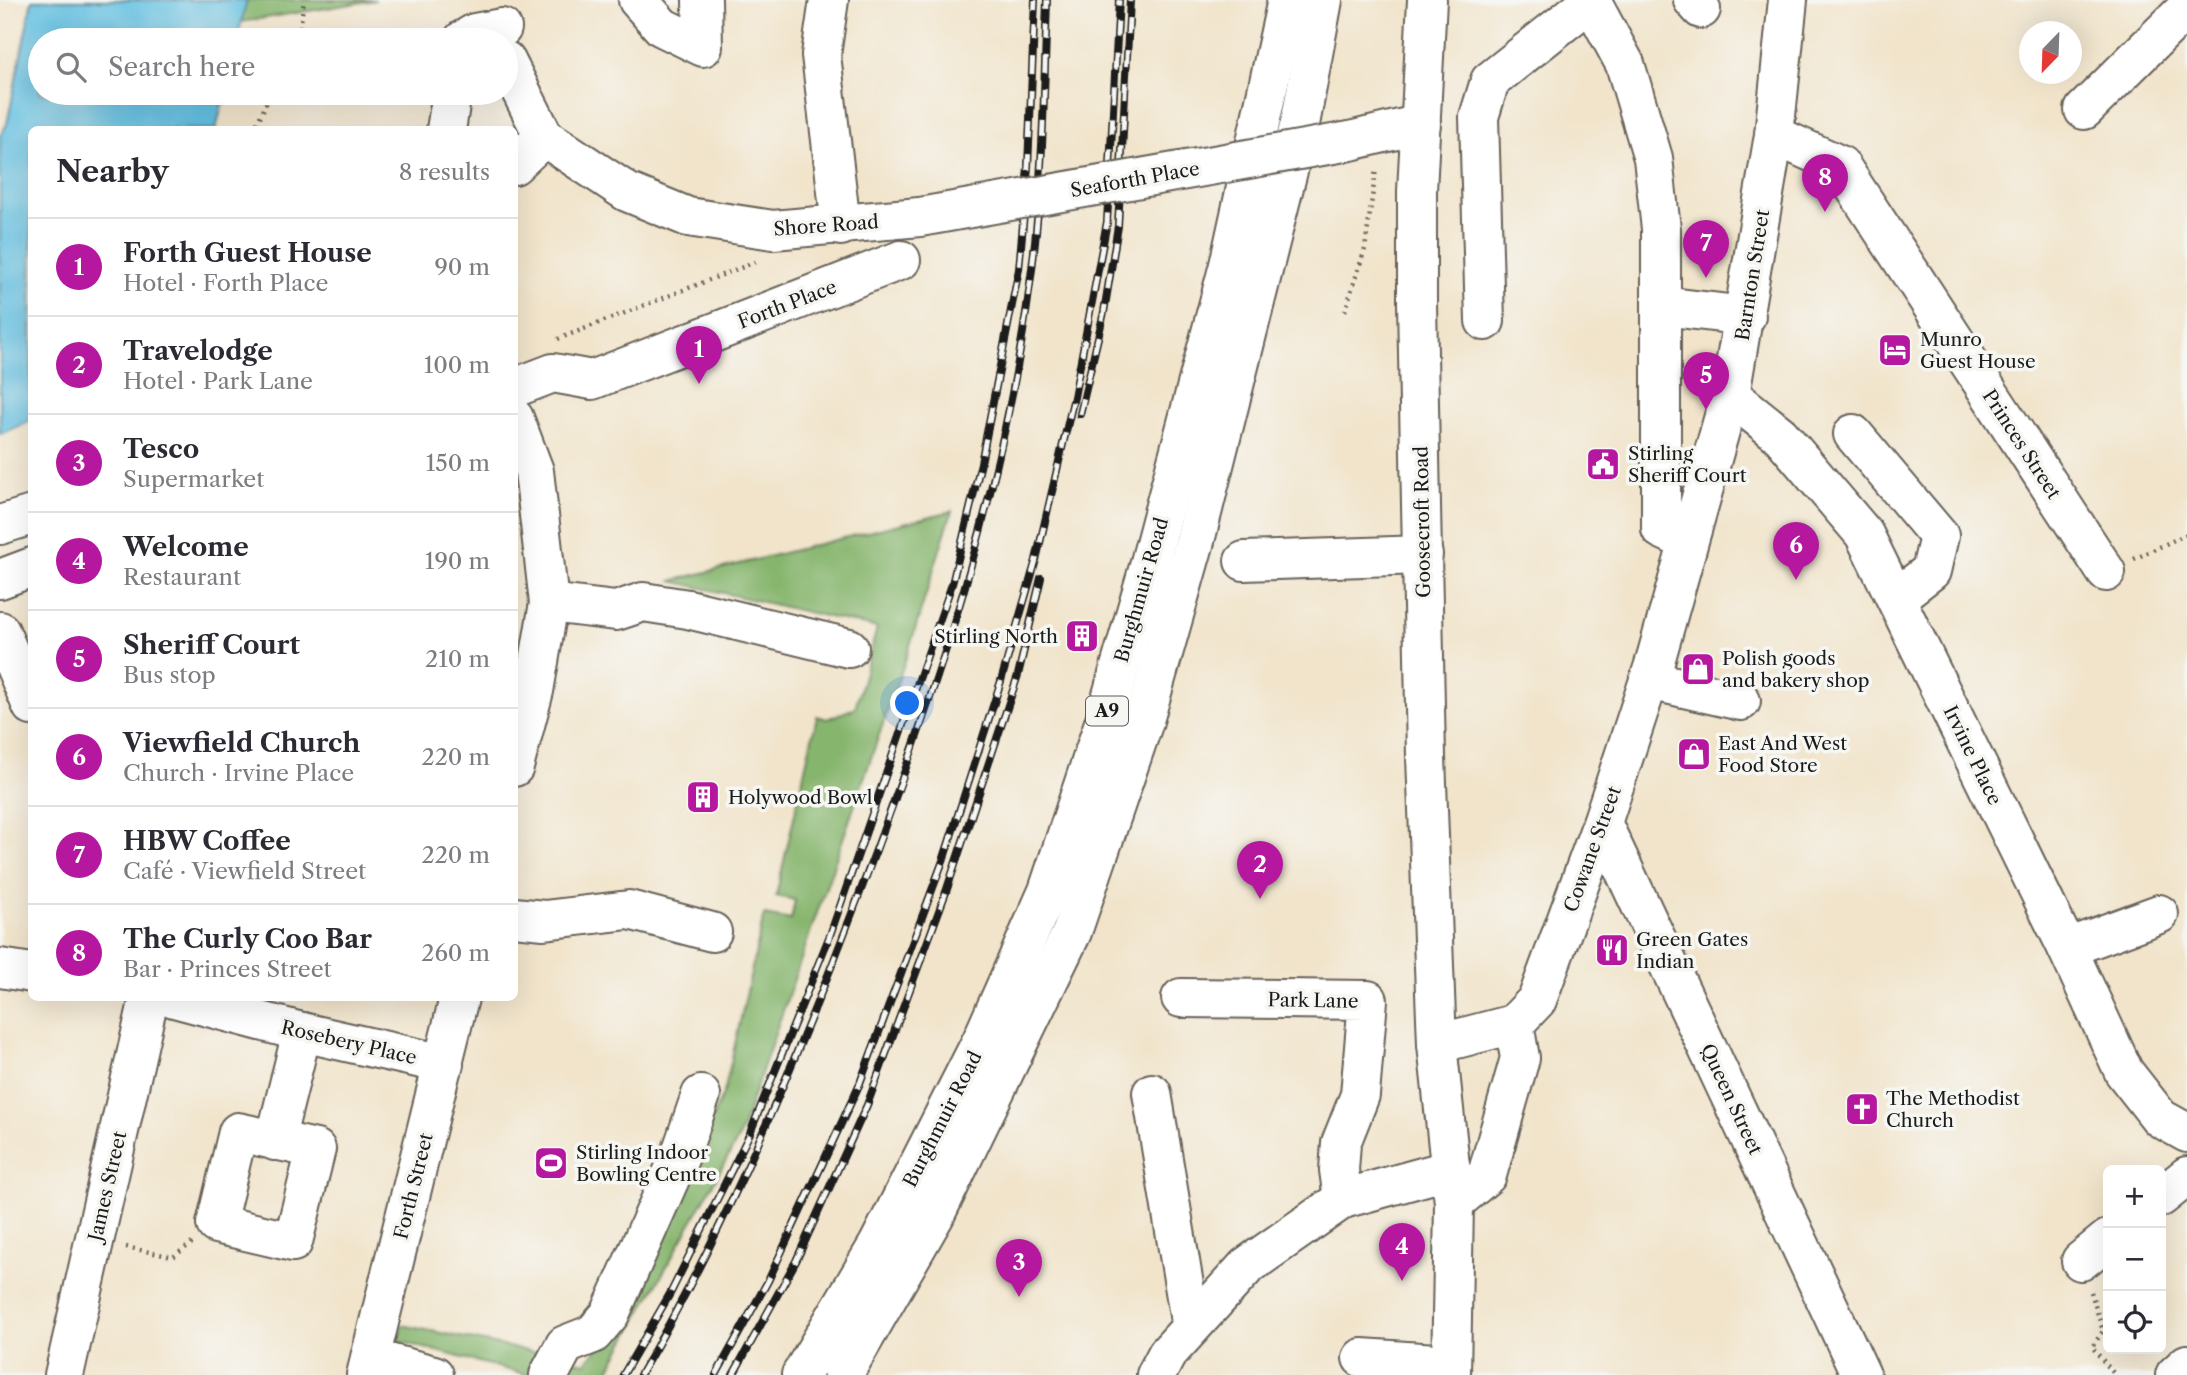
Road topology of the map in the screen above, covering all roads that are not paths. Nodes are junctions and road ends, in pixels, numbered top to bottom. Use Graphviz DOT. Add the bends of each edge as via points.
graph roads {
  1 [pos="638,0"];
  2 [pos="702,0"];
  3 [pos="829,0"];
  4 [pos="1287,0"];
  5 [pos="1323,0"];
  6 [pos="1427,0"];
  7 [pos="1592,0"];
  8 [pos="1788,0"];
  9 [pos="2187,8"];
  10 [pos="518,70"];
  11 [pos="450,105"];
  12 [pos="2084,110"];
  13 [pos="1421,124"];
  14 [pos="447,126"];
  15 [pos="1774,135"];
  16 [pos="544,137"];
  17 [pos="518,161"];
  18 [pos="920,217"];
  19 [pos="841,226"];
  20 [pos="901,260"];
  21 [pos="1662,306"];
  22 [pos="1746,316"];
  23 [pos="1485,321"];
  24 [pos="518,386"];
  25 [pos="1730,395"];
  26 [pos="518,429"];
  27 [pos="1853,434"];
  28 [pos="28,516"];
  29 [pos="0,525"];
  30 [pos="1674,535"];
  31 [pos="1423,555"];
  32 [pos="1244,561"];
  33 [pos="28,569"];
  34 [pos="2106,572"];
  35 [pos="0,579"];
  36 [pos="1896,597"];
  37 [pos="549,603"];
  38 [pos="0,631"];
  39 [pos="849,648"];
  40 [pos="1652,673"];
  41 [pos="524,693"];
  42 [pos="28,697"];
  43 [pos="1741,701"];
  44 [pos="518,737"];
  45 [pos="1602,823"];
  46 [pos="2159,914"];
  47 [pos="518,917"];
  48 [pos="712,932"];
  49 [pos="2067,948"];
  50 [pos="0,968"];
  51 [pos="28,972"];
  52 [pos="1181,998"];
  53 [pos="148,1001"];
  54 [pos="198,1001"];
  55 [pos="458,1001"];
  56 [pos="263,1009"];
  57 [pos="1514,1024"];
  58 [pos="302,1032"];
  59 [pos="1437,1044"];
  60 [pos="444,1064"];
  61 [pos="1152,1093"];
  62 [pos="701,1095"];
  63 [pos="2187,1133"];
  64 [pos="275,1141"];
  65 [pos="2187,1176"];
  66 [pos="1453,1186"];
  67 [pos="2166,1193"];
  68 [pos="1343,1199"];
  69 [pos="1191,1327"];
  70 [pos="1362,1358"];
  71 [pos="2187,1364"];
  72 [pos="368,1367"];
  73 [pos="1451,1369"];
  74 [pos="64,1375"];
  75 [pos="434,1375"];
  76 [pos="549,1375"];
  77 [pos="801,1375"];
  78 [pos="843,1375"];
  79 [pos="1156,1375"];
  80 [pos="1861,1375"];
  81 [pos="2175,1375"];
  1 -- 2 [label="street" via="662,27 703,47"];
  3 -- 19 [label="street" via="821,55"];
  4 -- 77 [label="street, Burghmuir Road / A9" via="1229,265 1148,570 1048,891 982,1040 878,1245"];
  5 -- 78 [label="street, Burghmuir Road / A9" via="1298,132 1195,541 1143,724 1072,932 935,1215"];
  6 -- 13 [label="street, Goosecroft Road"];
  7 -- 21 [label="street" via="1625,64 1653,158 1661,229"];
  7 -- 23 [label="street" via="1490,81 1479,117"];
  8 -- 15 [label="street, Barnton Street"];
  9 -- 12 [label="street"];
  10 -- 16 [label="street"];
  11 -- 14 [label="street"];
  13 -- 18 [label="street, Seaforth Place, bridge" via="1363,154"];
  13 -- 31 [label="street, Goosecroft Road" via="1417,303"];
  15 -- 22 [label="street, Barnton Street"];
  15 -- 34 [label="street, Princes Street" via="1840,165"];
  16 -- 17 [label="street"];
  16 -- 19 [label="street, Shore Road" via="627,192 688,216 773,230"];
  18 -- 19 [label="street, Shore Road"];
  20 -- 24 [label="street, Forth Place" via="592,380 553,373"];
  21 -- 22 [label="street"];
  21 -- 30 [label="street"];
  22 -- 25 [label="street, Barnton Street"];
  25 -- 30 [label="street, Barnton Street"];
  25 -- 36 [label="street, Irvine Place" via="1780,435 1864,534"];
  26 -- 37 [label="street" via="534,471"];
  27 -- 36 [label="street" via="1940,536 1931,571"];
  28 -- 29 [label="street"];
  30 -- 40 [label="street, Barnton Street"];
  31 -- 32 [label="street"];
  31 -- 59 [label="street, Goosecroft Road"];
  33 -- 35 [label="street"];
  36 -- 49 [label="street, Irvine Place"];
  37 -- 39 [label="street" via="616,611 643,602 665,605"];
  37 -- 41 [label="street"];
  38 -- 42 [label="street"];
  40 -- 43 [label="street"];
  40 -- 45 [label="street, Cowane Street"];
  41 -- 44 [label="street"];
  45 -- 57 [label="street, Cowane Street" via="1537,1000"];
  45 -- 80 [label="street, Queen Street"];
  46 -- 49 [label="street"];
  47 -- 48 [label="street" via="544,920 629,911"];
  49 -- 63 [label="street, Irvine Place" via="2124,1072 2160,1118"];
  50 -- 51 [label="street"];
  52 -- 68 [label="street, Park Lane" via="1368,1000 1360,1095 1341,1143"];
  53 -- 74 [label="street, James Street"];
  54 -- 56 [label="street, Rosebery Place"];
  55 -- 60 [label="street, Forth Street"];
  56 -- 58 [label="street, Rosebery Place"];
  57 -- 59 [label="street"];
  57 -- 66 [label="street" via="1520,1058 1487,1175"];
  58 -- 60 [label="street, Rosebery Place"];
  58 -- 64 [label="street"];
  59 -- 66 [label="street"];
  60 -- 72 [label="street, Forth Street"];
  61 -- 69 [label="street"];
  62 -- 76 [label="street" via="680,1156 610,1314 593,1334 565,1345"];
  64 -- 64 [label="street" via="316,1149 293,1242 216,1224 238,1132"];
  65 -- 67 [label="street"];
  66 -- 68 [label="street"];
  66 -- 73 [label="street"];
  68 -- 69 [label="street" via="1247,1266"];
  69 -- 79 [label="street"];
  70 -- 73 [label="street"];
  71 -- 81 [label="street"];
  72 -- 75 [label="street"];
}
